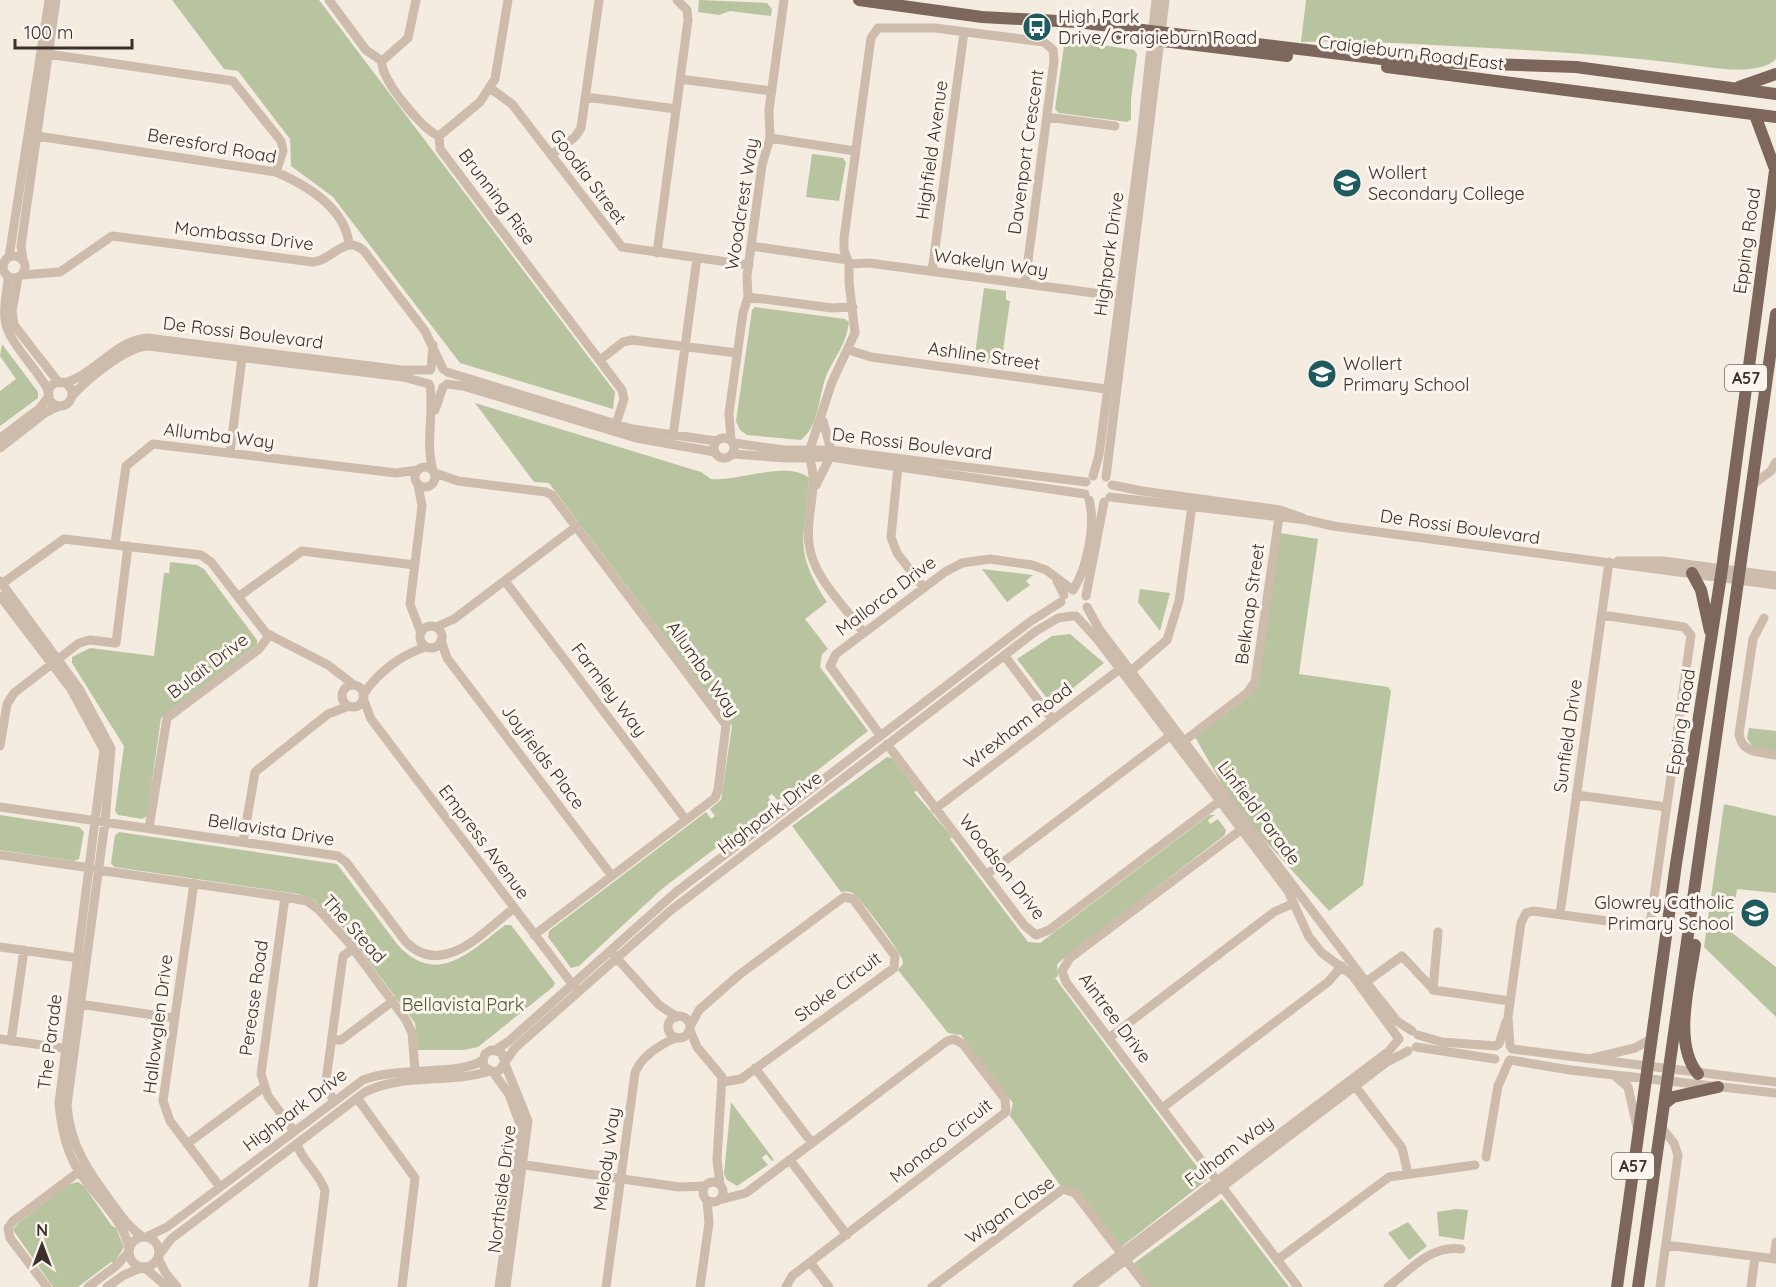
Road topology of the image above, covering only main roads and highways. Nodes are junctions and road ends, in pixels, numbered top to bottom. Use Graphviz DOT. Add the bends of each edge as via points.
graph roads {
  1 [pos="859,0"];
  2 [pos="1156,36"];
  3 [pos="1776,74"];
  4 [pos="1735,88"];
  5 [pos="1776,94"];
  6 [pos="1755,115"];
  7 [pos="1776,117"];
  8 [pos="1775,166"];
  9 [pos="1776,314"];
  10 [pos="1692,573"];
  11 [pos="1712,638"];
  12 [pos="1698,863"];
  13 [pos="1698,1074"];
  14 [pos="1718,1087"];
  15 [pos="1664,1104"];
  16 [pos="1617,1287"];
  17 [pos="1638,1287"];
  1 -- 2 [label="main road, Craigieburn Road East" via="982,17 1077,22"];
  2 -- 4 [label="main road, Craigieburn Road East" via="1398,61 1576,67"];
  2 -- 6 [label="main road, Craigieburn Road East"];
  3 -- 4 [label="main road"];
  4 -- 5 [label="main road, Craigieburn Road East"];
  6 -- 7 [label="main road, Craigieburn Road East"];
  6 -- 8 [label="main road"];
  8 -- 11 [label="main road, Epping Road / A57"];
  9 -- 12 [label="main road, Epping Road"];
  10 -- 11 [label="main road" via="1701,591"];
  11 -- 16 [label="main road, Epping Road / A57"];
  12 -- 13 [label="main road" via="1701,897 1683,1034 1690,1064"];
  12 -- 15 [label="main road, Epping Road"];
  14 -- 15 [label="main road" via="1673,1097"];
  15 -- 17 [label="main road, Epping Road"];
}
